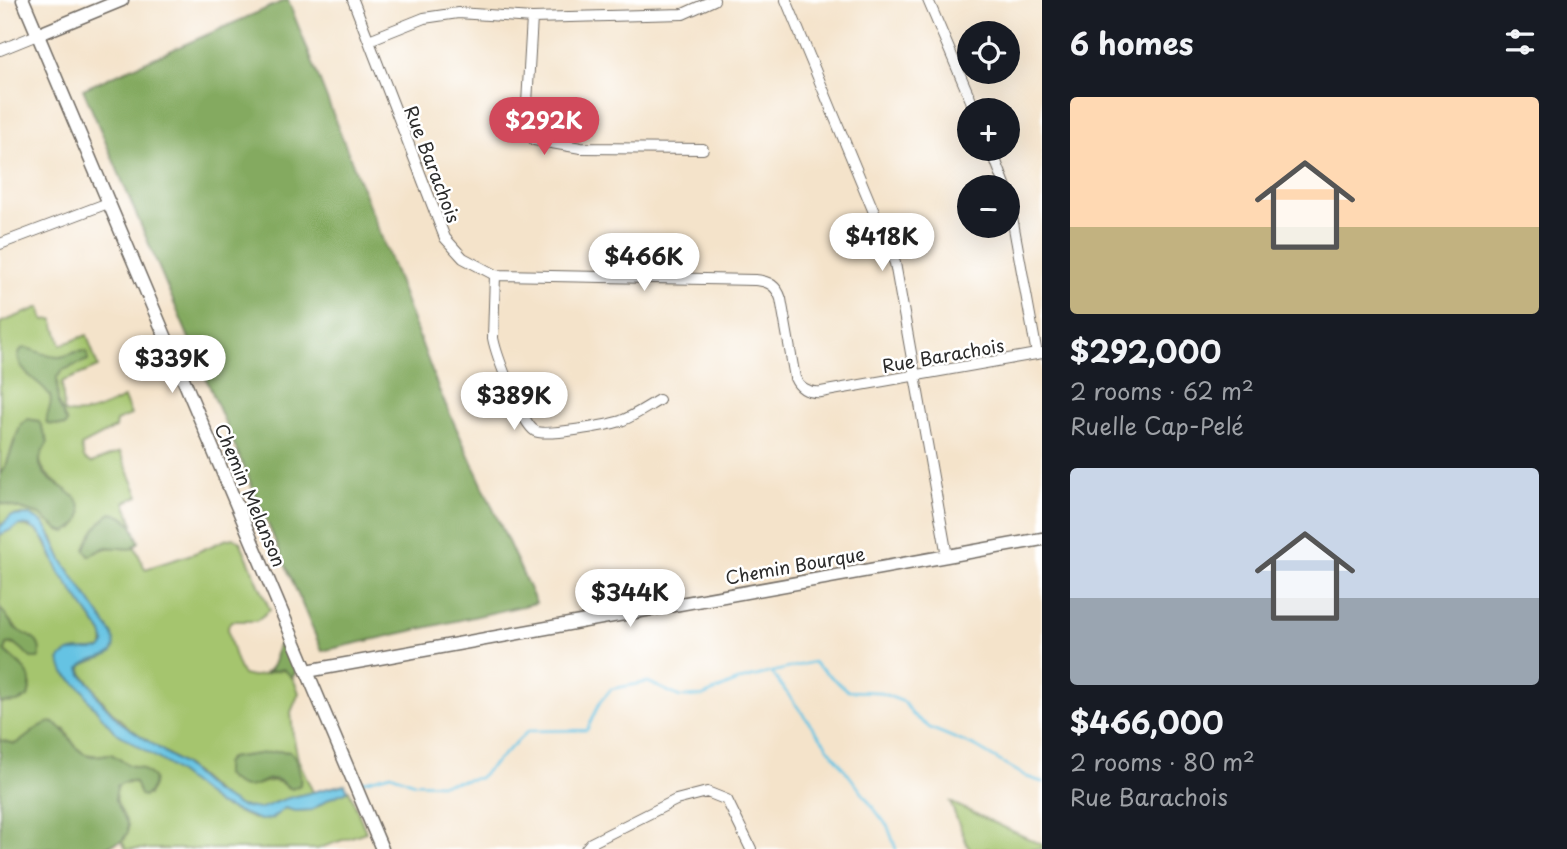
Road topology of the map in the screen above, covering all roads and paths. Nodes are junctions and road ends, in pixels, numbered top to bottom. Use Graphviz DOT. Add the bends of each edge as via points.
graph roads {
  1 [pos="23,0"];
  2 [pos="122,0"];
  3 [pos="353,0"];
  4 [pos="714,0"];
  5 [pos="786,0"];
  6 [pos="928,0"];
  7 [pos="533,18"];
  8 [pos="37,35"];
  9 [pos="369,40"];
  10 [pos="0,50"];
  11 [pos="970,98"];
  12 [pos="703,149"];
  13 [pos="108,202"];
  14 [pos="1016,238"];
  15 [pos="0,244"];
  16 [pos="495,275"];
  17 [pos="1039,354"];
  18 [pos="915,375"];
  19 [pos="659,400"];
  20 [pos="1042,539"];
  21 [pos="947,556"];
  22 [pos="307,671"];
  23 [pos="382,849"];
  24 [pos="586,849"];
  25 [pos="751,849"];
  1 -- 8 [label="street, Chemin Melanson"];
  2 -- 8 [label="street"];
  3 -- 9 [label="street, Rue Barachois"];
  4 -- 7 [label="street" via="682,14"];
  5 -- 18 [label="street" via="893,255"];
  6 -- 11 [label="street"];
  7 -- 9 [label="street" via="458,13 424,18"];
  7 -- 12 [label="street" via="526,120 534,139 582,148"];
  8 -- 10 [label="street"];
  8 -- 13 [label="street, Chemin Melanson"];
  9 -- 16 [label="street, Rue Barachois" via="445,239 463,258"];
  13 -- 15 [label="street"];
  13 -- 22 [label="street, Chemin Melanson"];
  14 -- 17 [label="street"];
  16 -- 18 [label="street, Rue Barachois" via="765,281 780,296 800,386 821,392"];
  16 -- 19 [label="street" via="495,348 534,431 556,433 621,421"];
  17 -- 18 [label="street, Rue Barachois"];
  18 -- 21 [label="street"];
  20 -- 21 [label="street, Chemin Bourque"];
  21 -- 22 [label="street, Chemin Bourque"];
  22 -- 23 [label="street, Chemin Melanson"];
  24 -- 25 [label="street" via="676,800 707,792 727,800"];
}
